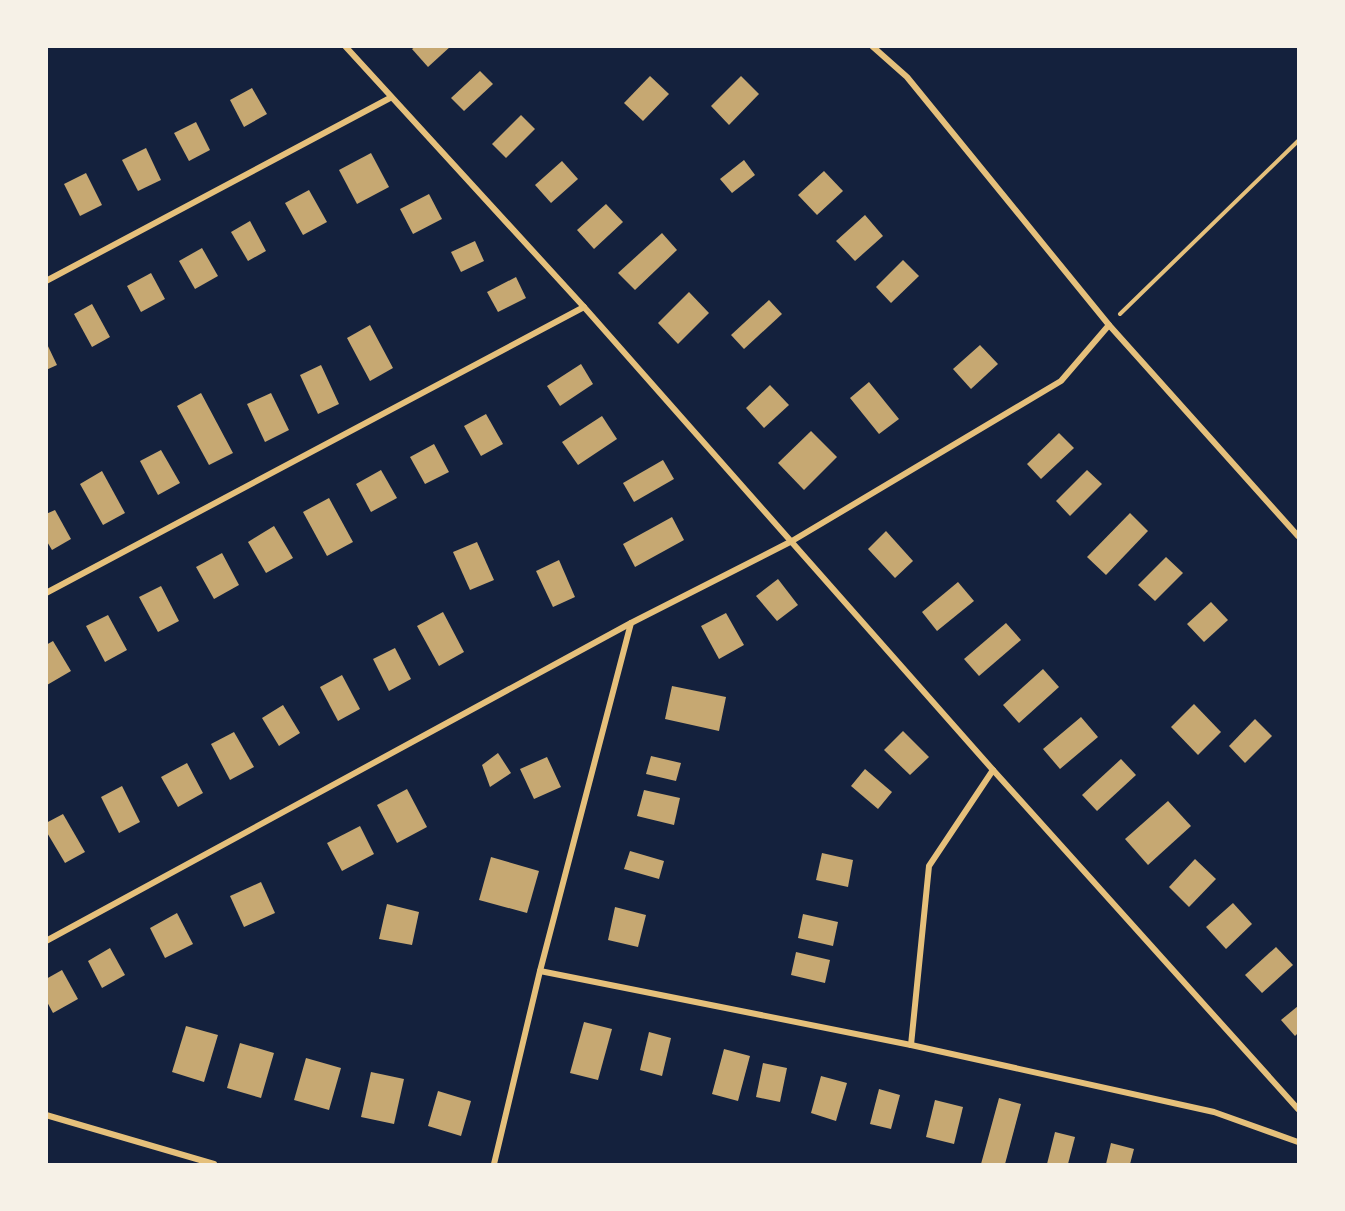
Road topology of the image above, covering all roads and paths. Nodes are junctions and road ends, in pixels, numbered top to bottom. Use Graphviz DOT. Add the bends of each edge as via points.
graph roads {
  1 [pos="345,46"];
  2 [pos="872,46"];
  3 [pos="390,98"];
  4 [pos="1299,141"];
  5 [pos="46,281"];
  6 [pos="584,307"];
  7 [pos="1109,325"];
  8 [pos="1299,536"];
  9 [pos="792,541"];
  10 [pos="46,592"];
  11 [pos="631,622"];
  12 [pos="993,770"];
  13 [pos="46,941"];
  14 [pos="540,971"];
  15 [pos="911,1045"];
  16 [pos="1299,1108"];
  17 [pos="46,1115"];
  18 [pos="1299,1142"];
  19 [pos="214,1164"];
  20 [pos="494,1164"];
  1 -- 3 [label="street"];
  2 -- 7 [label="street" via="907,77"];
  3 -- 5 [label="street"];
  3 -- 6 [label="street"];
  4 -- 7 [label="path"];
  6 -- 9 [label="street"];
  6 -- 10 [label="street"];
  7 -- 8 [label="street"];
  7 -- 9 [label="street" via="1061,381"];
  9 -- 11 [label="street"];
  9 -- 12 [label="street"];
  11 -- 13 [label="street"];
  11 -- 14 [label="street"];
  12 -- 15 [label="street" via="929,866"];
  12 -- 16 [label="street"];
  14 -- 15 [label="street"];
  14 -- 20 [label="street"];
  15 -- 18 [label="street" via="1214,1112"];
  17 -- 19 [label="street"];
}
